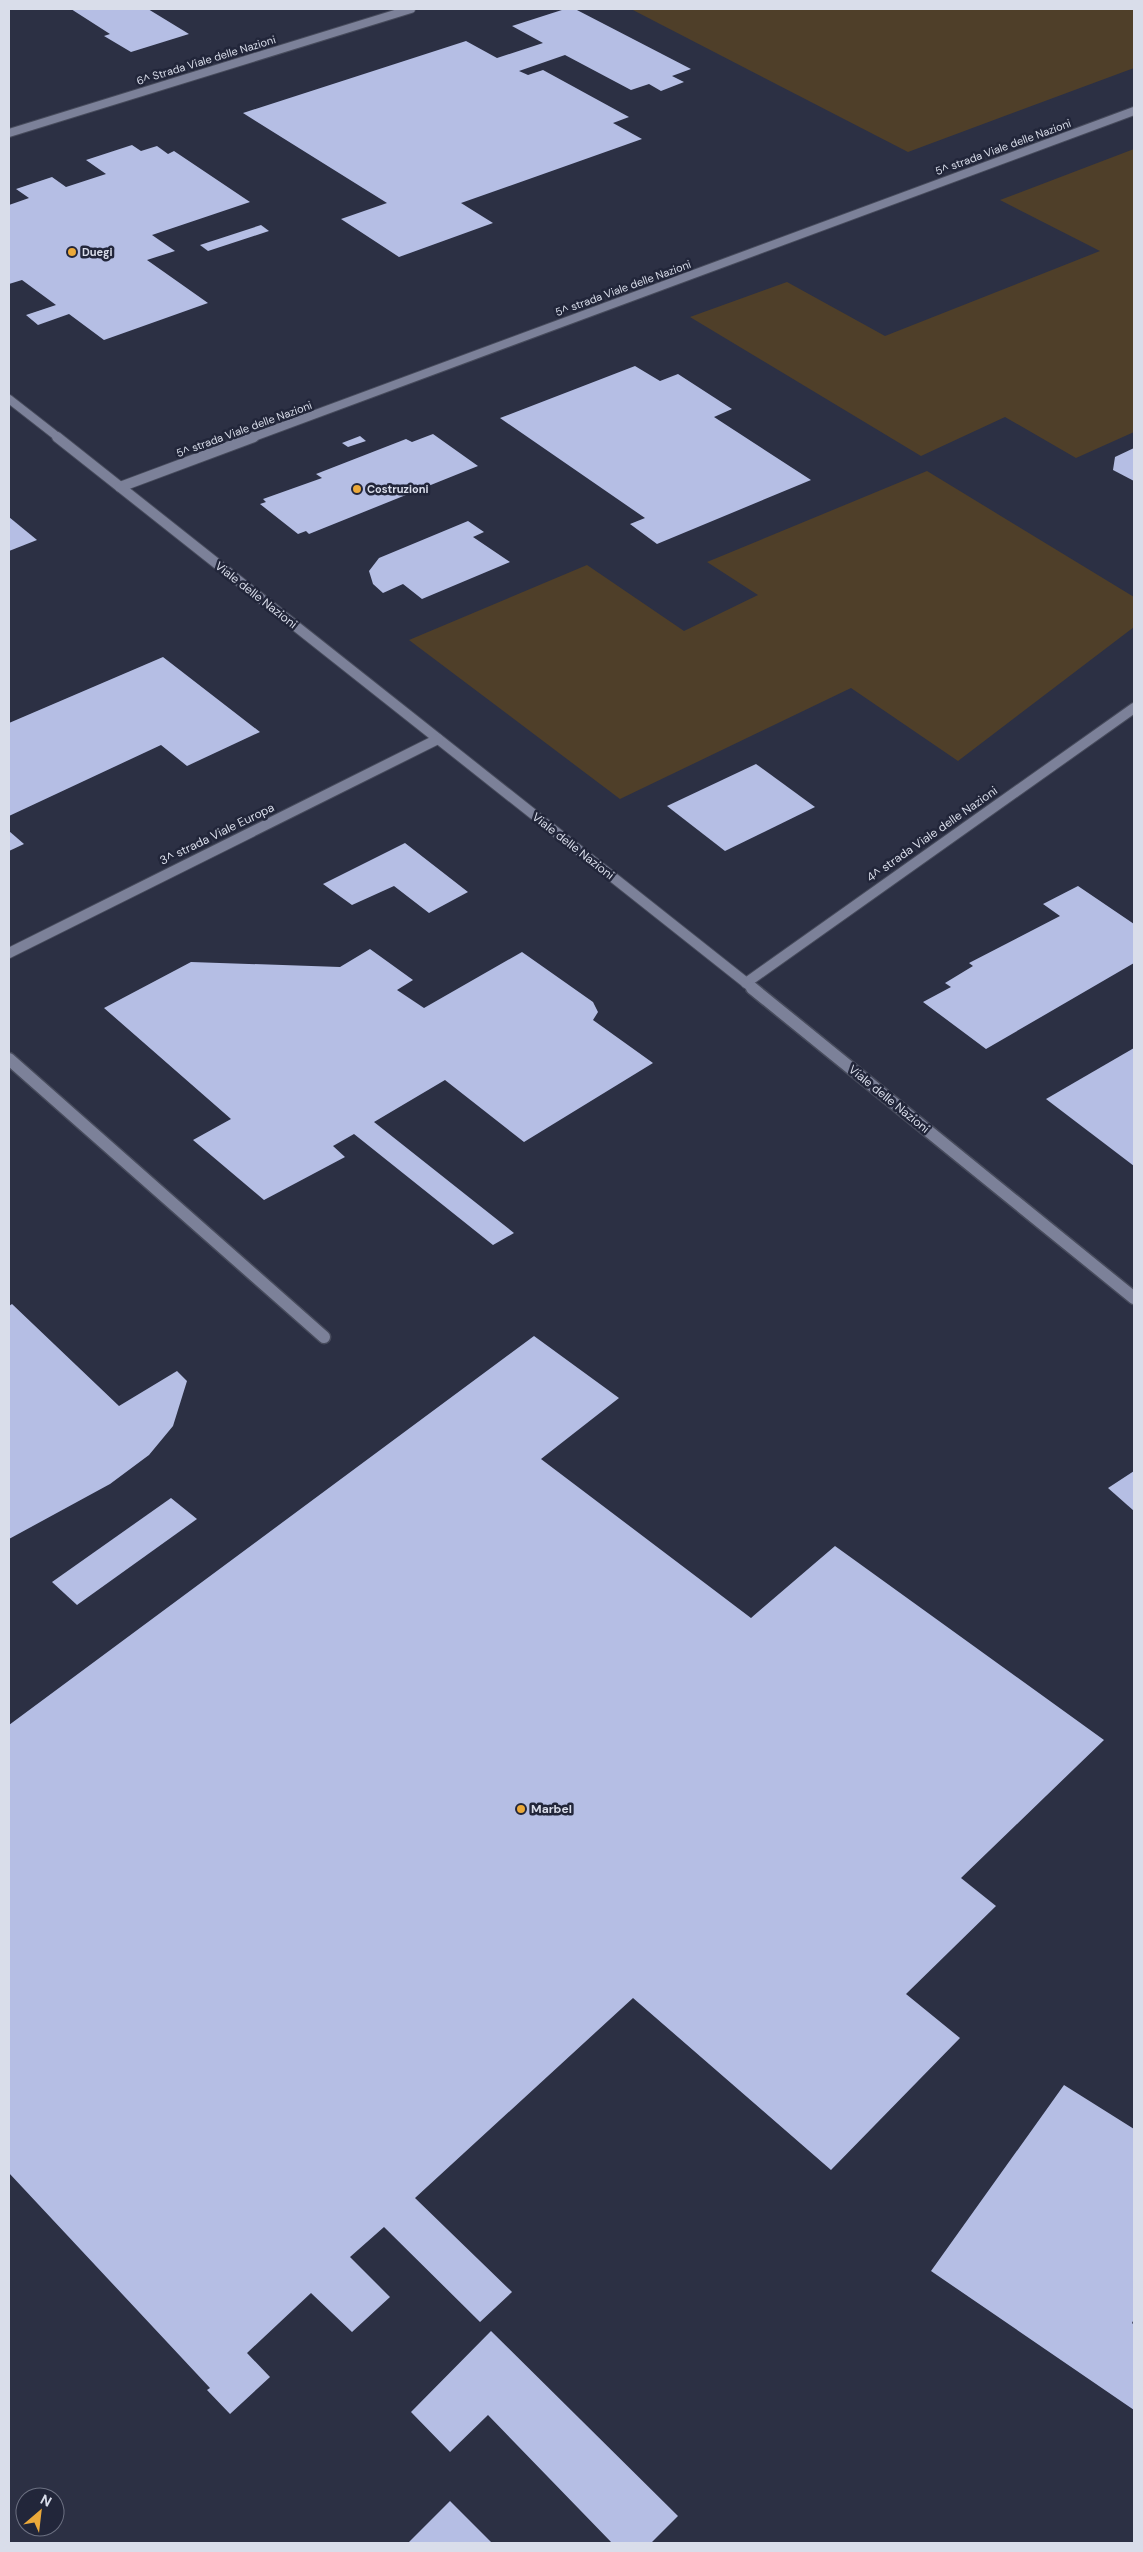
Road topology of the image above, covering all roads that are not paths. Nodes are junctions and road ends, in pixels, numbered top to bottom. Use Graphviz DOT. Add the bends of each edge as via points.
graph roads {
  1 [pos="411,9"];
  2 [pos="1134,111"];
  3 [pos="9,133"];
  4 [pos="9,399"];
  5 [pos="120,487"];
  6 [pos="1134,708"];
  7 [pos="438,739"];
  8 [pos="9,953"];
  9 [pos="746,983"];
  10 [pos="9,1058"];
  11 [pos="1134,1298"];
  12 [pos="324,1337"];
  1 -- 3 [label="street, 6^ Strada Viale delle Nazioni"];
  2 -- 5 [label="street, 5^ strada Viale delle Nazioni"];
  4 -- 5 [label="street, Viale delle Nazioni"];
  5 -- 7 [label="street, Viale delle Nazioni"];
  6 -- 9 [label="street, 4^ strada Viale delle Nazioni"];
  7 -- 8 [label="street, 3^ strada Viale Europa"];
  7 -- 9 [label="street, Viale delle Nazioni"];
  9 -- 11 [label="street, Viale delle Nazioni"];
  10 -- 12 [label="street"];
}
